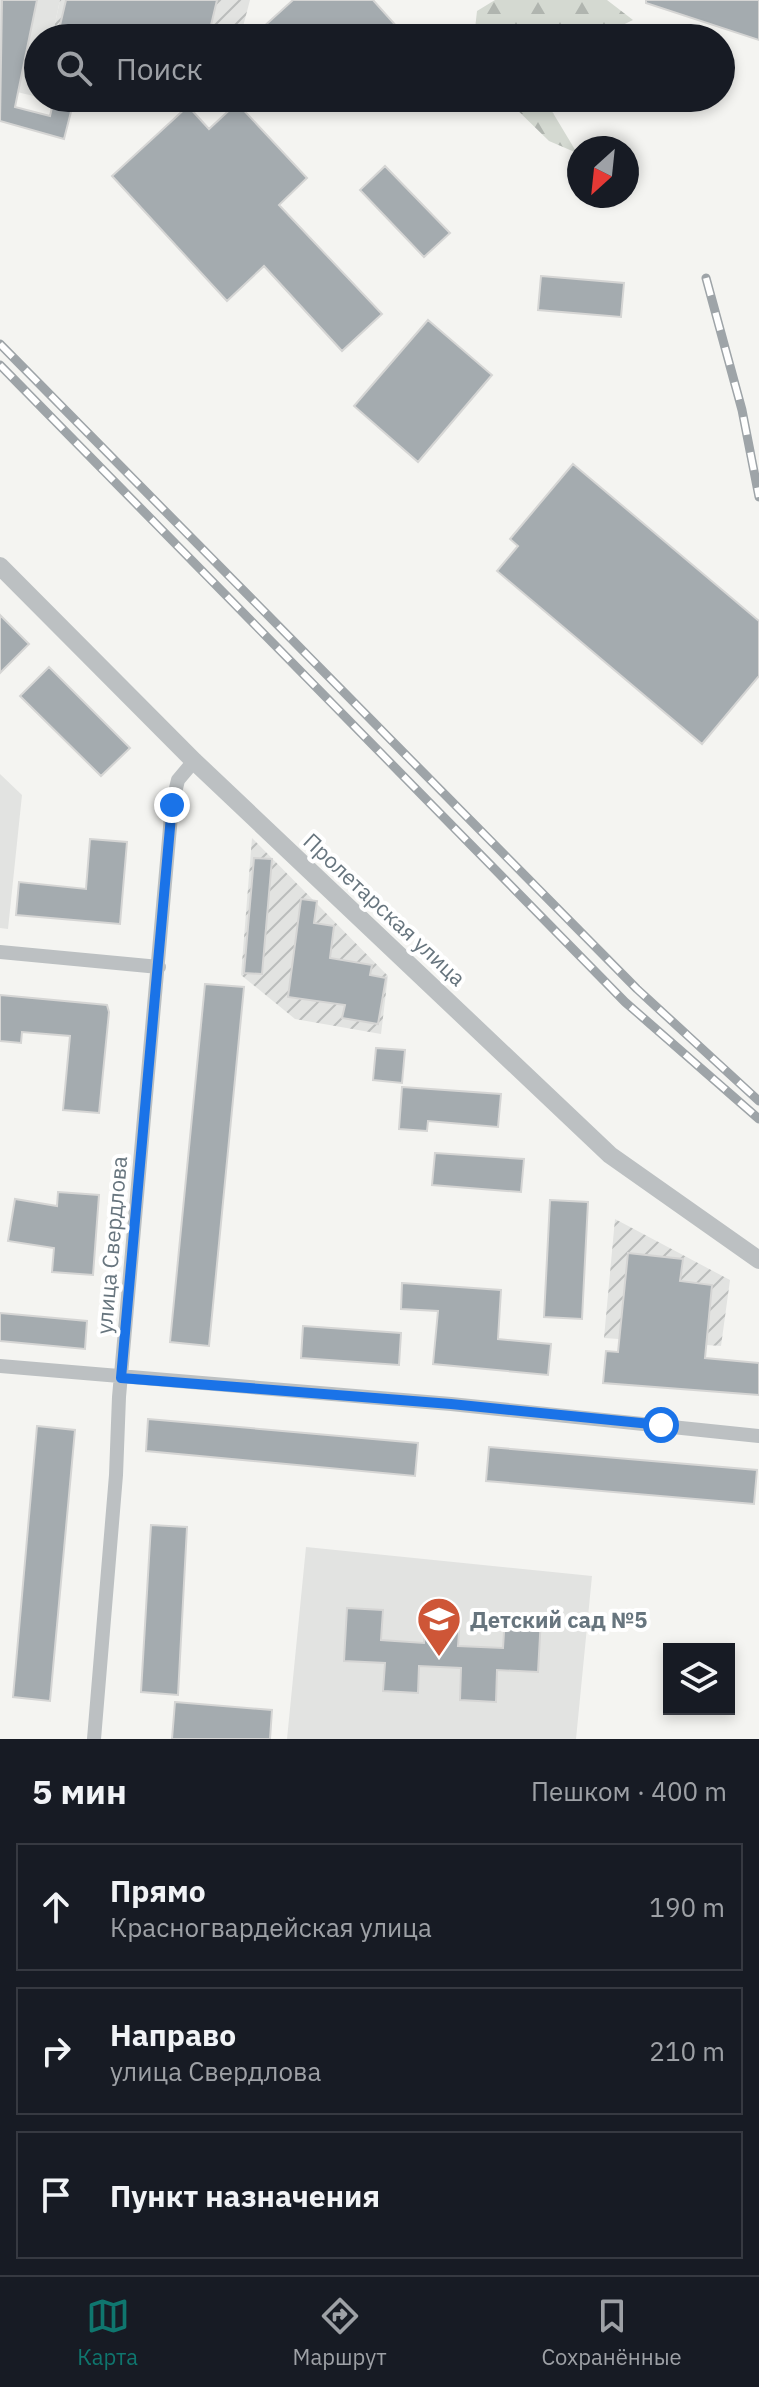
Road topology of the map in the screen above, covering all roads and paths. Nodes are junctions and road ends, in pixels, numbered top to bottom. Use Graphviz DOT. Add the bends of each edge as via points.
graph roads {
  1 [pos="0,566"];
  2 [pos="194,761"];
  3 [pos="0,952"];
  4 [pos="159,967"];
  5 [pos="759,1260"];
  6 [pos="0,1366"];
  7 [pos="121,1378"];
  8 [pos="759,1436"];
  9 [pos="94,1739"];
  1 -- 2 [label="street, Пролетарская улица"];
  2 -- 4 [label="street, улица Свердлова" via="178,780 172,805"];
  2 -- 5 [label="street, Пролетарская улица" via="610,1155"];
  3 -- 4 [label="street"];
  4 -- 7 [label="street, улица Свердлова"];
  6 -- 7 [label="street"];
  7 -- 8 [label="street"];
  7 -- 9 [label="street, улица Свердлова"];
}
